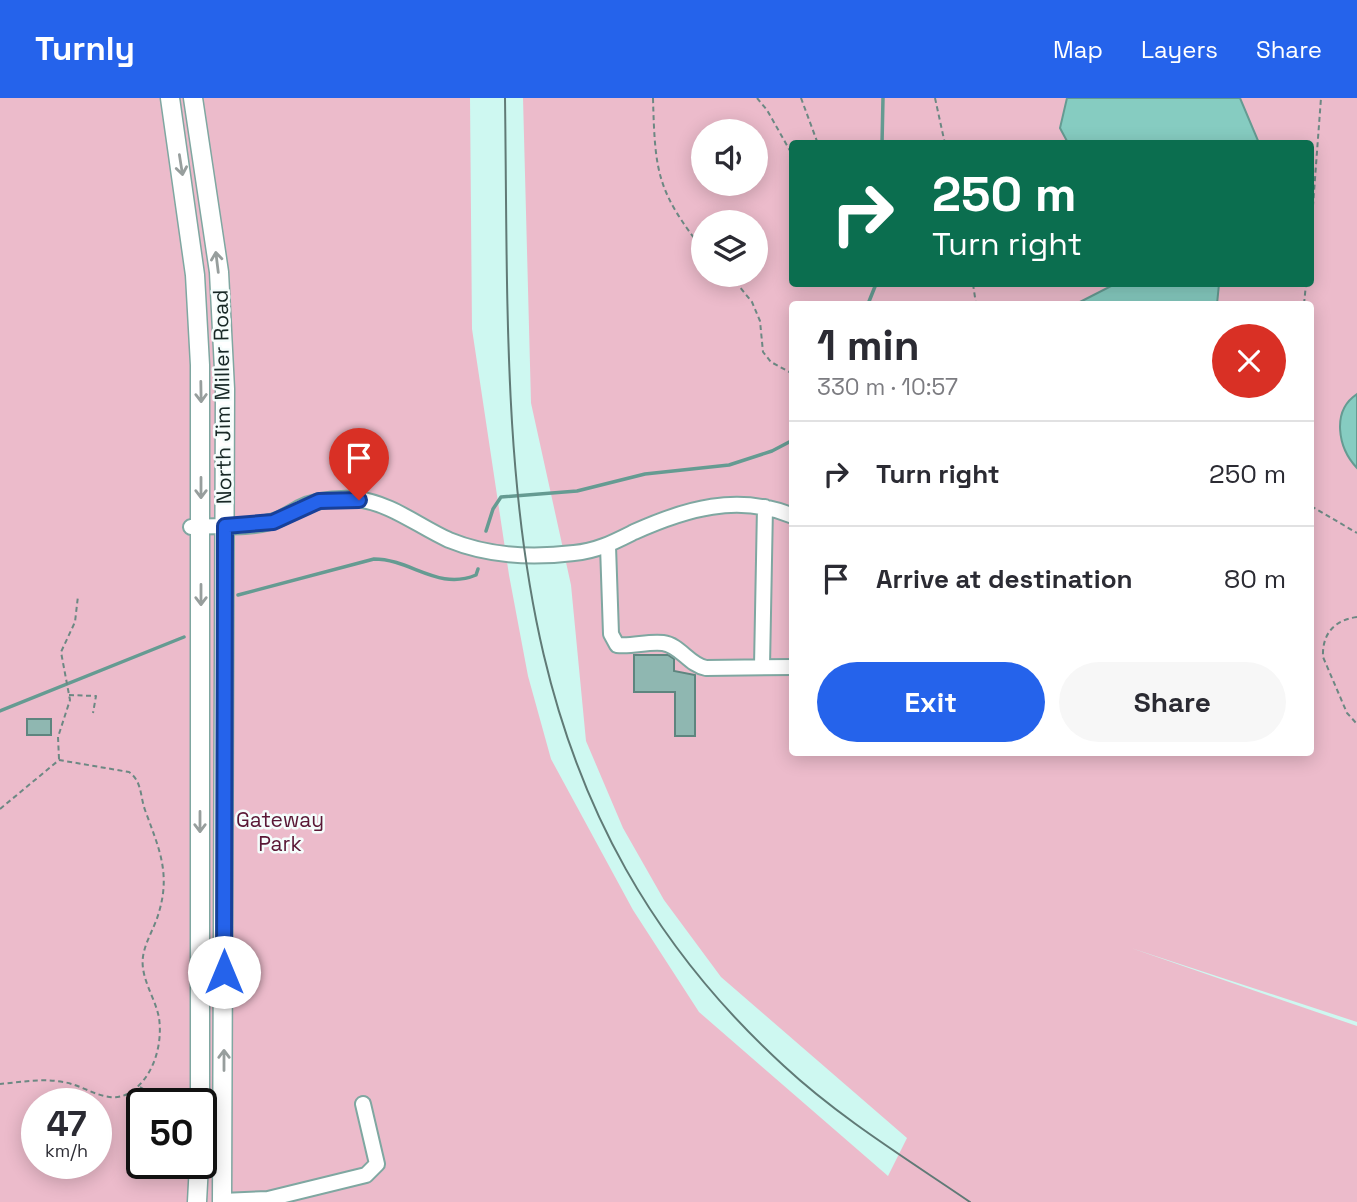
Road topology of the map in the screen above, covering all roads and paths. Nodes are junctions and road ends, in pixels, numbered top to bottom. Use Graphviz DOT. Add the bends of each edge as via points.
graph roads {
  1 [pos="170,98"];
  2 [pos="193,98"];
  3 [pos="653,98"];
  4 [pos="757,98"];
  5 [pos="801,98"];
  6 [pos="1321,98"];
  7 [pos="934,99"];
  8 [pos="817,140"];
  9 [pos="944,140"];
  10 [pos="789,150"];
  11 [pos="1314,192"];
  12 [pos="691,234"];
  13 [pos="740,287"];
  14 [pos="789,372"];
  15 [pos="765,507"];
  16 [pos="1314,508"];
  17 [pos="789,515"];
  18 [pos="225,526"];
  19 [pos="196,527"];
  20 [pos="1357,533"];
  21 [pos="608,547"];
  22 [pos="78,596"];
  23 [pos="1357,617"];
  24 [pos="762,666"];
  25 [pos="789,667"];
  26 [pos="69,695"];
  27 [pos="93,713"];
  28 [pos="1357,723"];
  29 [pos="59,760"];
  30 [pos="0,809"];
  31 [pos="200,972"];
  32 [pos="224,972"];
  33 [pos="0,1084"];
  34 [pos="139,1086"];
  35 [pos="142,1088"];
  36 [pos="196,1088"];
  37 [pos="363,1104"];
  38 [pos="198,1179"];
  39 [pos="197,1202"];
  40 [pos="222,1202"];
  1 -- 19 [label="main road, North Jim Miller Road, one-way" via="195,275 200,365"];
  18 -- 2 [label="main road, North Jim Miller Road, one-way" via="222,313"];
  3 -- 12 [label="path" via="654,152 663,192"];
  4 -- 10 [label="path"];
  5 -- 8 [label="path"];
  6 -- 11 [label="path"];
  7 -- 9 [label="path"];
  13 -- 14 [label="path" via="760,321 763,352"];
  15 -- 17 [label="lane"];
  15 -- 21 [label="lane" via="736,504 689,509"];
  15 -- 24 [label="lane"];
  16 -- 20 [label="path"];
  18 -- 19 [label="lane"];
  18 -- 21 [label="lane" via="273,522 319,501 349,499 380,505 448,540 493,552 552,555"];
  18 -- 32 [label="main road, North Jim Miller Road"];
  19 -- 31 [label="main road, North Jim Miller Road, one-way"];
  21 -- 24 [label="lane" via="611,634 617,645 665,642 695,666 706,668"];
  22 -- 26 [label="path" via="75,622 61,652"];
  23 -- 28 [label="path" via="1338,622 1322,647 1347,713"];
  24 -- 25 [label="lane"];
  26 -- 27 [label="path" via="96,696"];
  26 -- 29 [label="path" via="58,737"];
  29 -- 30 [label="path"];
  29 -- 34 [label="path" via="135,776 162,852 160,910 142,968 159,1018 159,1047"];
  31 -- 32 [label="main road"];
  31 -- 36 [label="main road, North Jim Miller Road"];
  40 -- 32 [label="main road, North Jim Miller Road, one-way"];
  33 -- 34 [label="path" via="62,1081 113,1097"];
  34 -- 35 [label="path"];
  37 -- 40 [label="lane" via="377,1154 373,1170 277,1198"];
  38 -- 39 [label="main road"];
}
